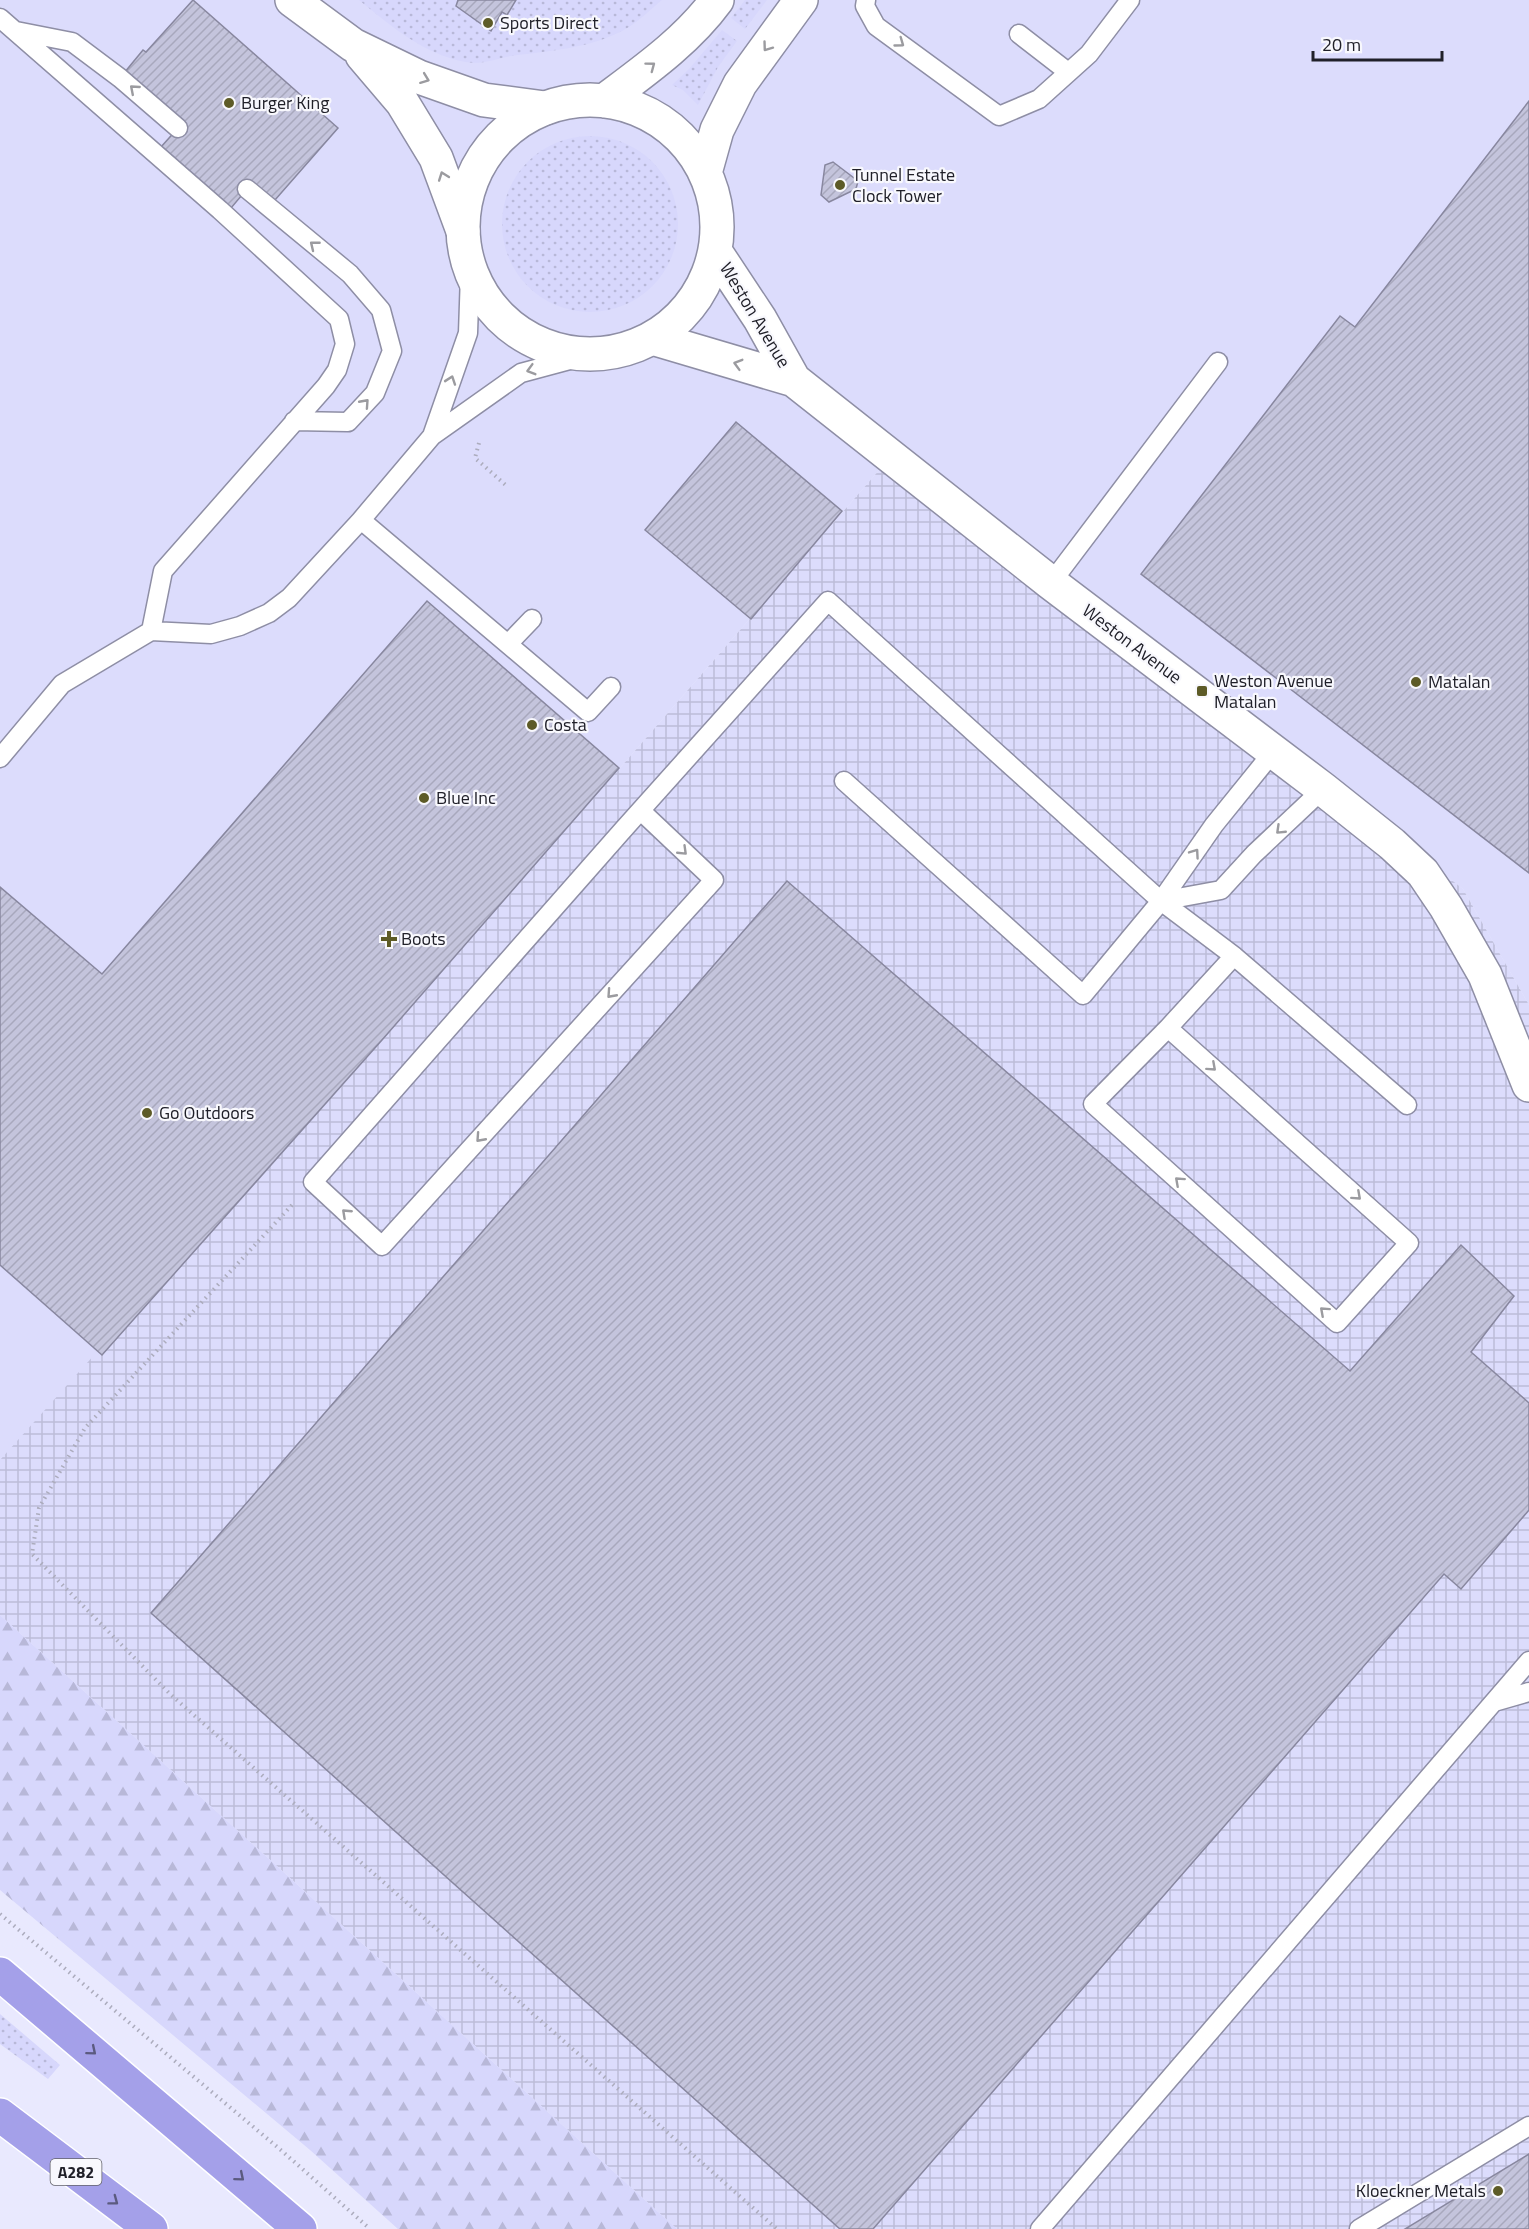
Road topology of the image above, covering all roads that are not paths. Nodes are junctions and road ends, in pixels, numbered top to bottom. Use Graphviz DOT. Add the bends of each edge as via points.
graph roads {
  1 [pos="292,0"];
  2 [pos="717,0"];
  3 [pos="801,0"];
  4 [pos="866,0"];
  5 [pos="1130,0"];
  6 [pos="0,18"];
  7 [pos="15,31"];
  8 [pos="1019,34"];
  9 [pos="353,45"];
  10 [pos="1068,72"];
  11 [pos="604,101"];
  12 [pos="545,108"];
  13 [pos="178,128"];
  14 [pos="705,173"];
  15 [pos="247,189"];
  16 [pos="463,231"];
  17 [pos="715,250"];
  18 [pos="470,274"];
  19 [pos="651,338"];
  20 [pos="588,355"];
  21 [pos="1218,362"];
  22 [pos="794,380"];
  23 [pos="294,421"];
  24 [pos="432,436"];
  25 [pos="361,520"];
  26 [pos="1051,583"];
  27 [pos="532,619"];
  28 [pos="151,631"];
  29 [pos="508,644"];
  30 [pos="611,687"];
  31 [pos="1273,752"];
  32 [pos="0,758"];
  33 [pos="844,781"];
  34 [pos="1323,789"];
  35 [pos="641,811"];
  36 [pos="1161,901"];
  37 [pos="1234,956"];
  38 [pos="1168,1028"];
  39 [pos="1522,1044"];
  40 [pos="1529,1085"];
  41 [pos="1407,1105"];
  42 [pos="1529,1661"];
  43 [pos="1529,1692"];
  44 [pos="1494,1702"];
  45 [pos="0,1974"];
  46 [pos="0,2115"];
  47 [pos="1529,2126"];
  48 [pos="152,2229"];
  49 [pos="300,2229"];
  50 [pos="1040,2229"];
  51 [pos="1359,2229"];
  1 -- 9 [label="street"];
  11 -- 2 [label="street, one-way" via="665,55"];
  3 -- 14 [label="street, one-way" via="740,84 717,130"];
  4 -- 10 [label="lane, one-way" via="865,6 876,26 999,116 1039,99"];
  5 -- 10 [label="lane" via="1089,54"];
  6 -- 7 [label="lane"];
  13 -- 7 [label="lane, one-way" via="72,42"];
  7 -- 23 [label="lane" via="339,319 345,344 337,370"];
  8 -- 10 [label="lane"];
  9 -- 12 [label="street, one-way" via="419,77 484,100"];
  16 -- 9 [label="street, one-way" via="436,158 402,102"];
  11 -- 12 [label="street" via="567,102"];
  11 -- 14 [label="street" via="629,106 661,121 686,142"];
  12 -- 16 [label="street" via="514,125 490,148 471,183"];
  14 -- 17 [label="street" via="716,205"];
  23 -- 15 [label="lane, one-way" via="348,422 375,393 392,351 381,310 350,274"];
  16 -- 18 [label="street"];
  17 -- 19 [label="street" via="708,276 695,299 676,321"];
  17 -- 22 [label="street, Weston Avenue"];
  18 -- 20 [label="street" via="495,313 520,334 551,349"];
  24 -- 18 [label="lane, one-way" via="468,333"];
  19 -- 20 [label="street" via="615,352"];
  22 -- 19 [label="street, Weston Avenue, one-way"];
  20 -- 24 [label="lane, one-way" via="521,373"];
  21 -- 26 [label="lane"];
  22 -- 26 [label="street, Weston Avenue"];
  23 -- 28 [label="lane" via="163,571"];
  24 -- 25 [label="lane"];
  25 -- 28 [label="lane" via="290,598 269,613 211,634"];
  25 -- 29 [label="lane"];
  26 -- 31 [label="street, Weston Avenue"];
  27 -- 29 [label="lane"];
  28 -- 32 [label="lane" via="62,684"];
  29 -- 30 [label="lane" via="588,712"];
  31 -- 34 [label="street, Weston Avenue"];
  36 -- 31 [label="lane, one-way" via="1214,825"];
  33 -- 36 [label="lane" via="1083,995"];
  34 -- 36 [label="lane, one-way" via="1221,890"];
  34 -- 39 [label="street, Weston Avenue" via="1423,873"];
  35 -- 35 [label="lane, one-way" via="714,880 382,1246 313,1182"];
  35 -- 36 [label="lane" via="828,601"];
  36 -- 37 [label="lane"];
  37 -- 38 [label="lane"];
  37 -- 41 [label="lane"];
  38 -- 38 [label="lane, one-way" via="1409,1243 1337,1323 1093,1104"];
  39 -- 40 [label="street, Weston Avenue"];
  42 -- 44 [label="lane"];
  43 -- 44 [label="lane"];
  44 -- 50 [label="lane"];
  45 -- 49 [label="highway, one-way"];
  46 -- 48 [label="highway, A282, one-way"];
  47 -- 51 [label="lane"];
}
